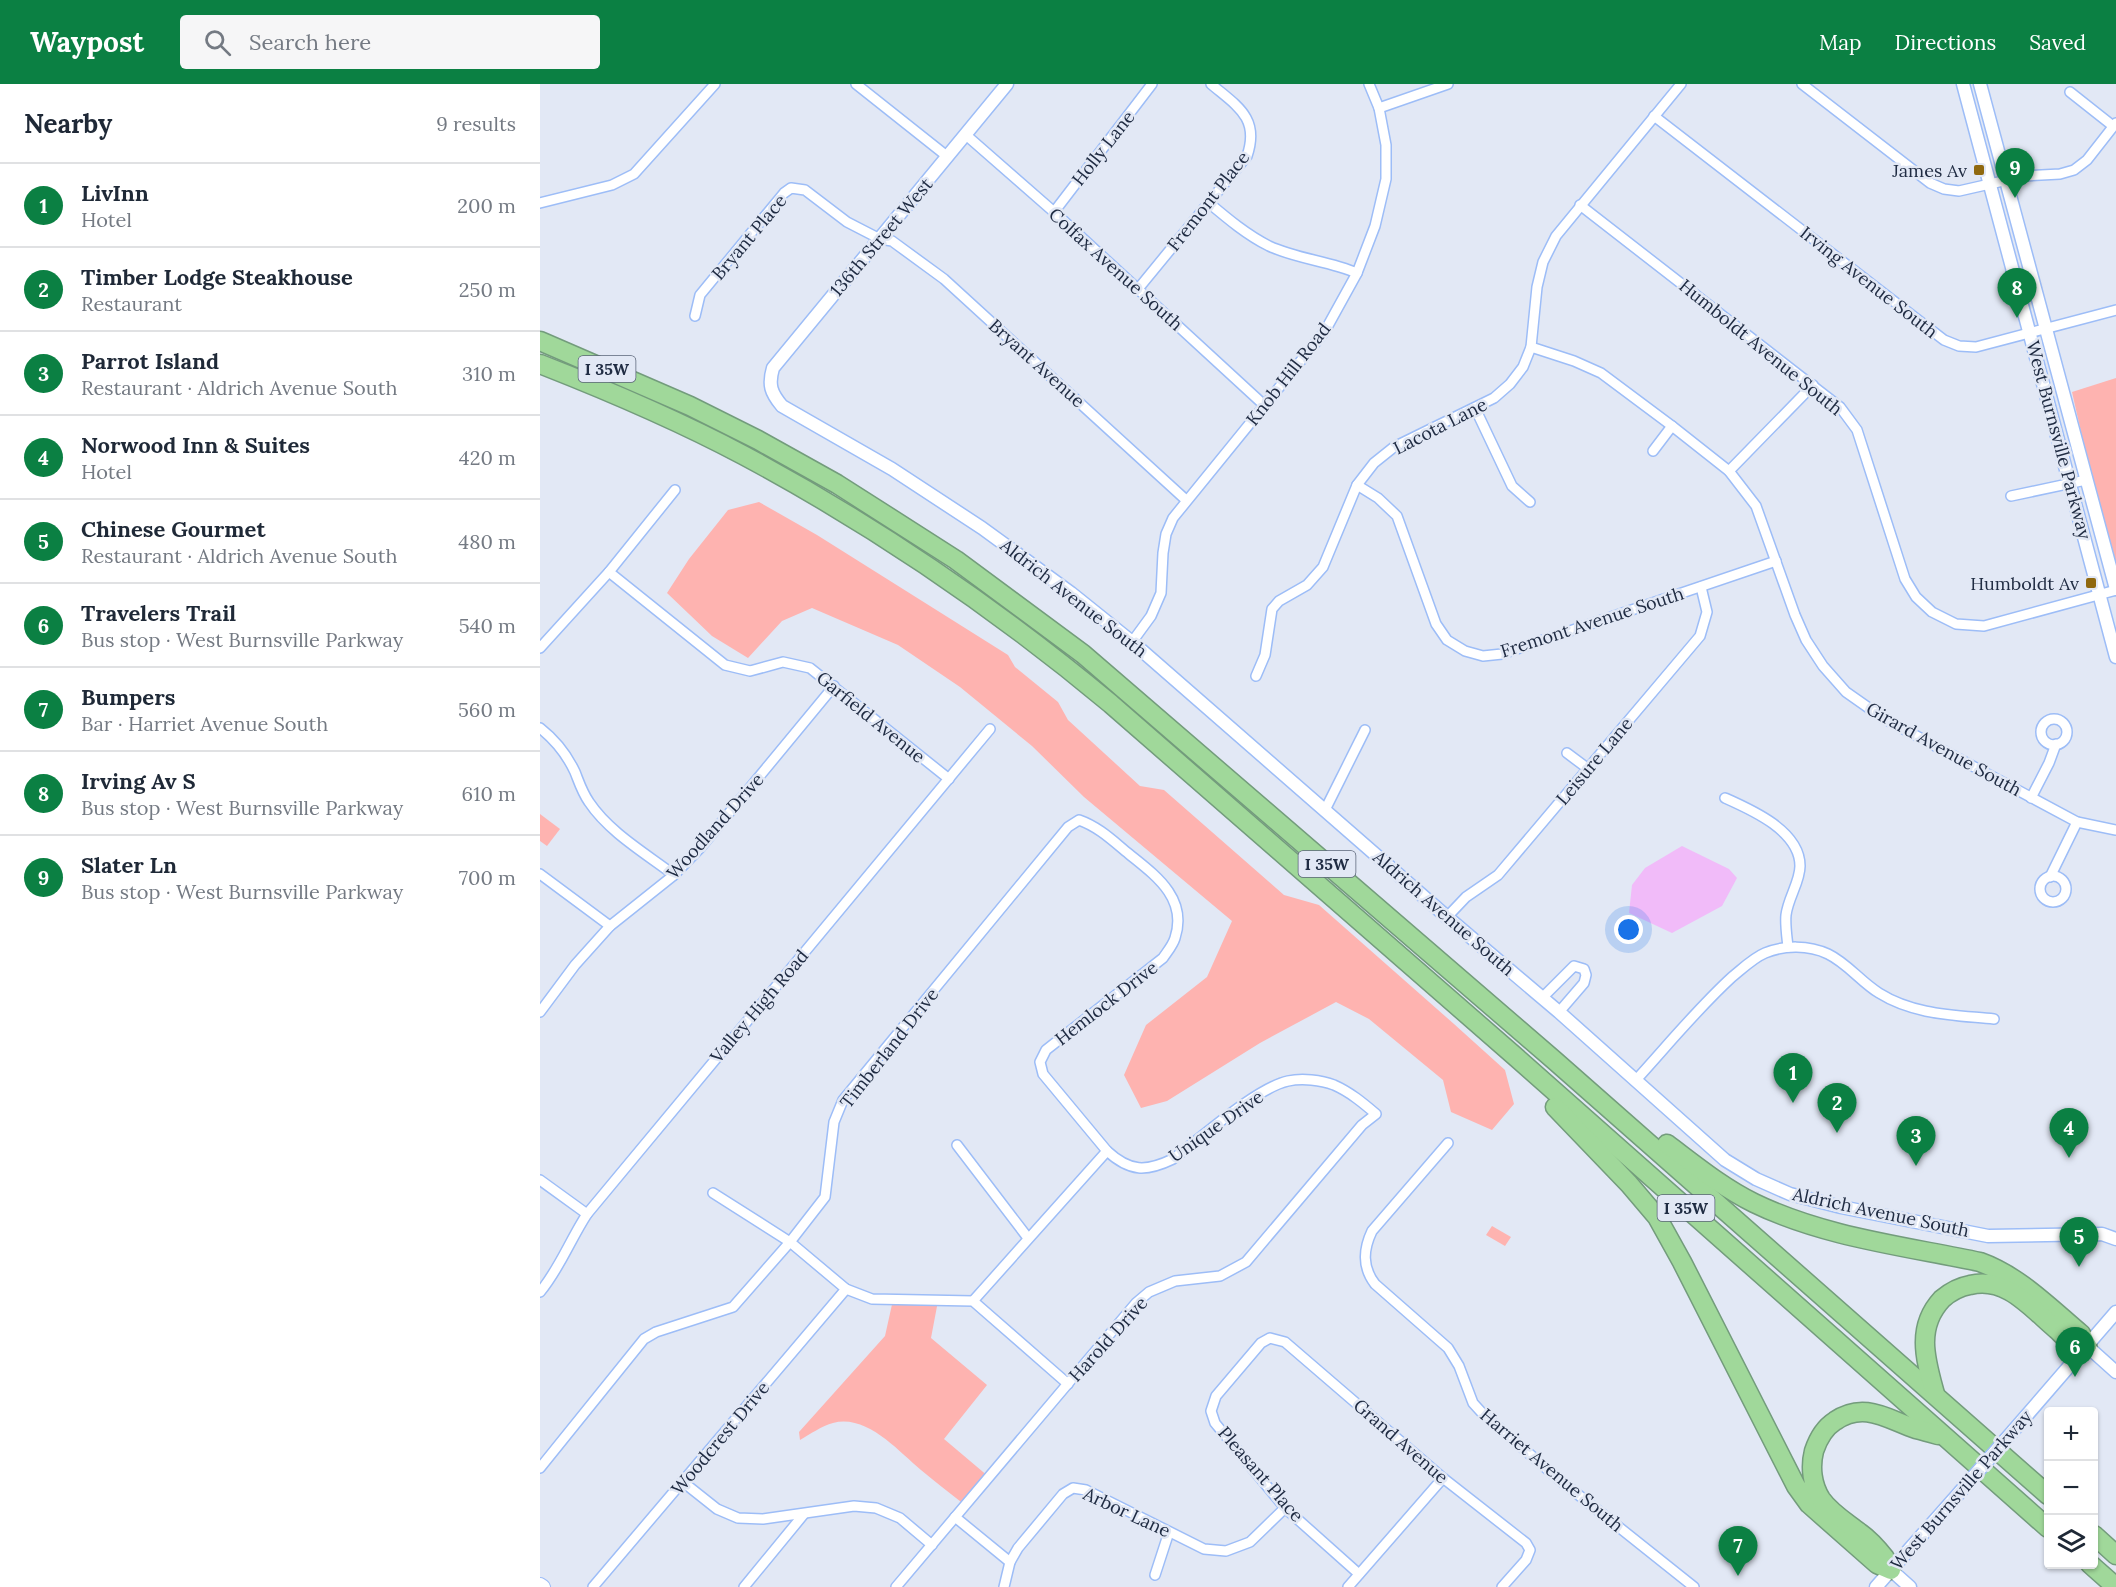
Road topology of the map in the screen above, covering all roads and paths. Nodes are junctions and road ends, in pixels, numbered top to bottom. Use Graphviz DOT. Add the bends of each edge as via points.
graph roads {
  1 [pos="715,84"];
  2 [pos="856,84"];
  3 [pos="1007,84"];
  4 [pos="1152,84"];
  5 [pos="1211,84"];
  6 [pos="1369,84"];
  7 [pos="1448,84"];
  8 [pos="1681,84"];
  9 [pos="1802,84"];
  10 [pos="1963,84"];
  11 [pos="1980,84"];
  12 [pos="2070,92"];
  13 [pos="1379,108"];
  14 [pos="1654,116"];
  15 [pos="2115,125"];
  16 [pos="966,135"];
  17 [pos="948,157"];
  18 [pos="2006,180"];
  19 [pos="1990,184"];
  20 [pos="540,204"];
  21 [pos="1209,204"];
  22 [pos="1580,205"];
  23 [pos="1054,212"];
  24 [pos="880,239"];
  25 [pos="1358,273"];
  26 [pos="1138,289"];
  27 [pos="2116,310"];
  28 [pos="694,316"];
  29 [pos="2046,330"];
  30 [pos="2030,334"];
  31 [pos="540,341"];
  32 [pos="1531,347"];
  33 [pos="540,364"];
  34 [pos="1814,385"];
  35 [pos="773,395"];
  36 [pos="1264,405"];
  37 [pos="1475,408"];
  38 [pos="1672,426"];
  39 [pos="1653,451"];
  40 [pos="1729,471"];
  41 [pos="2086,480"];
  42 [pos="2070,483"];
  43 [pos="1358,485"];
  44 [pos="675,489"];
  45 [pos="2011,496"];
  46 [pos="1186,500"];
  47 [pos="1530,502"];
  48 [pos="1776,561"];
  49 [pos="609,572"];
  50 [pos="1701,587"];
  51 [pos="2116,590"];
  52 [pos="2101,595"];
  53 [pos="541,642"];
  54 [pos="1132,642"];
  55 [pos="2116,657"];
  56 [pos="1256,676"];
  57 [pos="834,686"];
  58 [pos="540,728"];
  59 [pos="990,729"];
  60 [pos="1365,730"];
  61 [pos="2056,744"];
  62 [pos="1567,753"];
  63 [pos="1587,768"];
  64 [pos="949,779"];
  65 [pos="1725,798"];
  66 [pos="2031,798"];
  67 [pos="1325,810"];
  68 [pos="2077,822"];
  69 [pos="1068,827"];
  70 [pos="2116,830"];
  71 [pos="540,874"];
  72 [pos="674,875"];
  73 [pos="2050,877"];
  74 [pos="1447,917"];
  75 [pos="610,926"];
  76 [pos="1788,947"];
  77 [pos="1542,998"];
  78 [pos="540,1012"];
  79 [pos="1559,1012"];
  80 [pos="1994,1019"];
  81 [pos="1517,1058"];
  82 [pos="1554,1060"];
  83 [pos="1635,1081"];
  84 [pos="1376,1114"];
  85 [pos="1448,1143"];
  86 [pos="957,1145"];
  87 [pos="1107,1151"];
  88 [pos="540,1180"];
  89 [pos="713,1193"];
  90 [pos="587,1214"];
  91 [pos="1028,1238"];
  92 [pos="2116,1239"];
  93 [pos="790,1242"];
  94 [pos="846,1289"];
  95 [pos="540,1292"];
  96 [pos="973,1301"];
  97 [pos="2116,1312"];
  98 [pos="1270,1338"];
  99 [pos="2087,1346"];
  100 [pos="2116,1372"];
  101 [pos="1068,1384"];
  102 [pos="1935,1394"];
  103 [pos="1943,1436"];
  104 [pos="540,1468"];
  105 [pos="1443,1478"];
  106 [pos="683,1482"];
  107 [pos="2044,1491"];
  108 [pos="1286,1508"];
  109 [pos="804,1514"];
  110 [pos="955,1517"];
  111 [pos="2044,1524"];
  112 [pos="1169,1532"];
  113 [pos="2098,1539"];
  114 [pos="932,1545"];
  115 [pos="2116,1555"];
  116 [pos="1010,1562"];
  117 [pos="2096,1569"];
  118 [pos="1891,1570"];
  119 [pos="1359,1574"];
  120 [pos="1155,1575"];
  121 [pos="593,1587"];
  122 [pos="744,1587"];
  123 [pos="896,1587"];
  124 [pos="1004,1587"];
  125 [pos="1348,1587"];
  126 [pos="1502,1587"];
  127 [pos="1694,1587"];
  128 [pos="1875,1587"];
  129 [pos="1910,1587"];
  130 [pos="2116,1587"];
  1 -- 20 [label="street" via="634,174 612,185"];
  2 -- 17 [label="street"];
  3 -- 16 [label="street, 136th Street West"];
  4 -- 23 [label="street, Holly Lane"];
  5 -- 21 [label="street, Fremont Place" via="1240,108 1252,128 1252,143 1247,156"];
  6 -- 13 [label="street, Knob Hill Road"];
  7 -- 13 [label="street"];
  8 -- 14 [label="street, Lacota Lane"];
  9 -- 19 [label="street" via="1930,183 1959,191"];
  10 -- 19 [label="street, West Burnsville Parkway"];
  11 -- 18 [label="street, West Burnsville Parkway"];
  12 -- 15 [label="street"];
  13 -- 25 [label="street, Knob Hill Road" via="1386,145 1386,179"];
  14 -- 22 [label="street, Lacota Lane"];
  14 -- 30 [label="street, Irving Avenue South" via="1944,339 1959,346 1976,347"];
  15 -- 18 [label="street" via="2074,170"];
  16 -- 17 [label="street, 136th Street West"];
  16 -- 23 [label="street, Colfax Avenue South"];
  17 -- 24 [label="street, 136th Street West"];
  18 -- 19 [label="street"];
  18 -- 29 [label="street, West Burnsville Parkway"];
  19 -- 30 [label="street, West Burnsville Parkway"];
  21 -- 25 [label="street" via="1269,246"];
  21 -- 26 [label="street, Fremont Place"];
  22 -- 32 [label="street, Lacota Lane" via="1556,236 1543,262"];
  22 -- 34 [label="street, Humboldt Avenue South"];
  23 -- 26 [label="street, Colfax Avenue South"];
  24 -- 28 [label="street, Bryant Place" via="847,222 805,190 791,188 700,295"];
  24 -- 35 [label="street, 136th Street West" via="772,368 769,381"];
  24 -- 46 [label="street, Bryant Avenue" via="892,241 944,279"];
  25 -- 36 [label="street, Knob Hill Road" via="1325,331"];
  26 -- 36 [label="street, Colfax Avenue South"];
  27 -- 29 [label="street, Irving Avenue South"];
  29 -- 30 [label="street, Irving Avenue South"];
  29 -- 41 [label="street, West Burnsville Parkway"];
  30 -- 42 [label="street, West Burnsville Parkway"];
  31 -- 82 [label="highway, I 35W" via="758,440 873,506 978,576 1111,677"];
  32 -- 37 [label="street, Lacota Lane" via="1510,384"];
  32 -- 38 [label="street, Girard Avenue South" via="1601,373"];
  33 -- 81 [label="highway, I 35W" via="742,454 860,522 976,600 1111,704"];
  34 -- 40 [label="street"];
  34 -- 52 [label="street, Humboldt Avenue South" via="1840,407 1857,430 1905,579 1932,612 1956,624 1984,626"];
  35 -- 54 [label="street, Aldrich Avenue South" via="782,406 892,469 982,528"];
  36 -- 46 [label="street, Knob Hill Road"];
  37 -- 43 [label="street, Lacota Lane" via="1394,447 1374,463"];
  37 -- 47 [label="street" via="1512,486"];
  38 -- 39 [label="street"];
  38 -- 40 [label="street, Girard Avenue South"];
  40 -- 48 [label="street, Girard Avenue South" via="1756,506"];
  41 -- 42 [label="street"];
  41 -- 51 [label="street, West Burnsville Parkway"];
  42 -- 45 [label="street"];
  42 -- 52 [label="street, West Burnsville Parkway"];
  43 -- 50 [label="street, Fremont Avenue South" via="1397,516 1436,624 1447,640 1465,651 1483,656 1502,654"];
  43 -- 56 [label="street, Lacota Lane" via="1323,567 1307,585 1272,609 1265,655"];
  44 -- 49 [label="street"];
  46 -- 54 [label="street, Knob Hill Road" via="1166,534 1163,581 1157,603"];
  48 -- 50 [label="street, Fremont Avenue South"];
  48 -- 66 [label="street, Girard Avenue South" via="1806,640 1846,692 1882,718"];
  49 -- 53 [label="street"];
  49 -- 57 [label="street, Garfield Avenue" via="725,665 750,671 783,662 810,668"];
  50 -- 63 [label="street, Leisure Lane" via="1707,612 1700,636"];
  51 -- 52 [label="street, Humboldt Avenue South"];
  52 -- 55 [label="street, West Burnsville Parkway"];
  54 -- 67 [label="street, Aldrich Avenue South"];
  57 -- 64 [label="street, Garfield Avenue"];
  57 -- 72 [label="street, Woodland Drive"];
  58 -- 72 [label="street" via="562,751 597,812"];
  59 -- 64 [label="street, Valley High Road"];
  60 -- 67 [label="street"];
  61 -- 66 [label="street, Girard Avenue South"];
  62 -- 63 [label="street"];
  63 -- 74 [label="street, Leisure Lane" via="1498,875 1466,897"];
  64 -- 90 [label="street, Valley High Road"];
  65 -- 76 [label="street" via="1756,812 1787,835 1797,848 1800,867 1786,914"];
  66 -- 68 [label="street, Girard Avenue South"];
  67 -- 74 [label="street, Aldrich Avenue South"];
  68 -- 70 [label="street, Girard Avenue South"];
  68 -- 73 [label="street"];
  69 -- 87 [label="street, Hemlock Drive" via="1079,820 1094,825 1164,882 1178,915 1175,938 1163,958 1046,1050 1040,1062 1043,1074"];
  69 -- 93 [label="street, Timberland Drive" via="843,1100 834,1122 825,1197"];
  71 -- 75 [label="street"];
  72 -- 75 [label="street, Woodland Drive"];
  74 -- 77 [label="street, Aldrich Avenue South"];
  75 -- 78 [label="street, Woodland Drive"];
  76 -- 80 [label="street" via="1809,948 1829,955 1880,993 1909,1008"];
  76 -- 83 [label="street" via="1765,953 1707,1000"];
  77 -- 79 [label="street, Aldrich Avenue South"];
  77 -- 79 [label="street" via="1568,970 1574,966 1584,969 1584,983"];
  79 -- 83 [label="street, Aldrich Avenue South"];
  81 -- 103 [label="highway, I 35W"];
  81 -- 118 [label="highway" via="1537,1088 1657,1217 1796,1486 1809,1504 1877,1564"];
  82 -- 99 [label="highway" via="1705,1173 1753,1202 1823,1230 1997,1268 2081,1334"];
  82 -- 102 [label="highway, I 35W"];
  83 -- 92 [label="street, Aldrich Avenue South" via="1725,1160 1790,1194 1988,1236 2102,1234"];
  84 -- 87 [label="street, Unique Drive" via="1333,1084 1288,1081 1259,1094 1160,1165 1125,1166"];
  84 -- 101 [label="street, Harold Drive" via="1362,1125 1246,1262 1220,1276 1175,1281 1149,1292"];
  85 -- 127 [label="street, Harriet Avenue South" via="1372,1231 1364,1248 1368,1275 1448,1348 1473,1403 1483,1414"];
  86 -- 91 [label="street"];
  87 -- 91 [label="street"];
  88 -- 90 [label="street"];
  89 -- 93 [label="street"];
  90 -- 95 [label="street, Valley High Road" via="554,1276"];
  91 -- 96 [label="street"];
  93 -- 94 [label="street"];
  93 -- 104 [label="street, Timberland Drive" via="733,1307 644,1339"];
  94 -- 96 [label="street" via="872,1299"];
  94 -- 106 [label="street, Woodcrest Drive"];
  96 -- 101 [label="street"];
  97 -- 99 [label="street, West Burnsville Parkway"];
  98 -- 105 [label="street, Grand Avenue" via="1285,1342"];
  98 -- 108 [label="street, Pleasant Place" via="1261,1343 1216,1396 1211,1411 1215,1423"];
  99 -- 100 [label="street"];
  99 -- 102 [label="highway" via="2072,1343 2001,1286 1973,1284 1957,1288 1934,1308 1926,1324 1923,1341"];
  99 -- 118 [label="street, West Burnsville Parkway, bridge"];
  101 -- 110 [label="street, Harold Drive"];
  102 -- 107 [label="highway, I 35W"];
  103 -- 111 [label="highway, I 35W"];
  103 -- 118 [label="highway" via="1859,1411 1830,1425 1819,1438 1812,1463 1821,1498 1885,1557"];
  105 -- 119 [label="street"];
  105 -- 126 [label="street, Grand Avenue" via="1530,1550"];
  106 -- 109 [label="street" via="717,1509 738,1518"];
  106 -- 121 [label="street, Woodcrest Drive"];
  108 -- 112 [label="street, Arbor Lane" via="1250,1542 1226,1551 1204,1549"];
  108 -- 119 [label="street, Pleasant Place"];
  109 -- 114 [label="street" via="854,1506 876,1508 900,1518"];
  109 -- 122 [label="street"];
  110 -- 114 [label="street, Harold Drive"];
  110 -- 116 [label="street"];
  112 -- 116 [label="street, Arbor Lane" via="1086,1490 1073,1488 1063,1494"];
  112 -- 120 [label="street"];
  113 -- 115 [label="highway"];
  114 -- 123 [label="street, Harold Drive"];
  116 -- 124 [label="street, Arbor Lane"];
  117 -- 130 [label="highway"];
  118 -- 128 [label="street, West Burnsville Parkway"];
  118 -- 129 [label="street"];
  119 -- 125 [label="street"];
}
